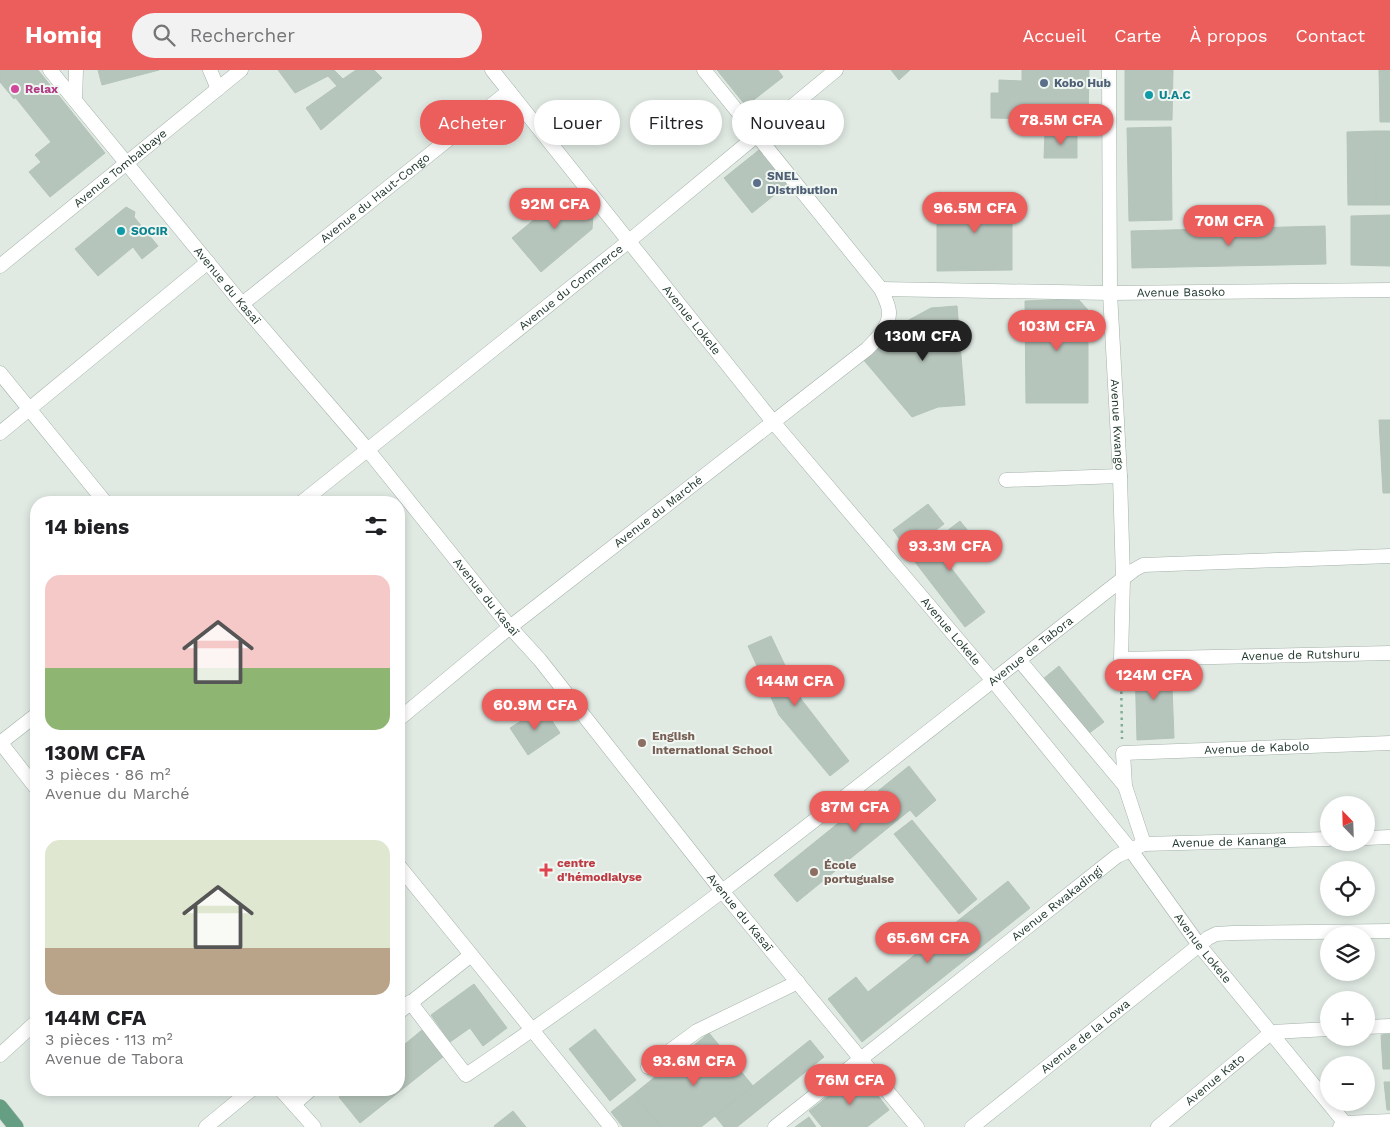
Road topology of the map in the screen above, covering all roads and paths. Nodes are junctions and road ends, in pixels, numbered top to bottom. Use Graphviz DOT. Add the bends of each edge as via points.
graph roads {
  1 [pos="50,70"];
  2 [pos="76,70"];
  3 [pos="210,70"];
  4 [pos="241,70"];
  5 [pos="492,70"];
  6 [pos="704,70"];
  7 [pos="836,70"];
  8 [pos="1109,70"];
  9 [pos="218,88"];
  10 [pos="509,91"];
  11 [pos="75,100"];
  12 [pos="800,100"];
  13 [pos="732,106"];
  14 [pos="745,145"];
  15 [pos="763,145"];
  16 [pos="127,163"];
  17 [pos="629,241"];
  18 [pos="208,262"];
  19 [pos="0,266"];
  20 [pos="881,289"];
  21 [pos="1390,290"];
  22 [pos="1110,293"];
  23 [pos="242,304"];
  24 [pos="0,373"];
  25 [pos="28,409"];
  26 [pos="774,423"];
  27 [pos="0,433"];
  28 [pos="367,450"];
  29 [pos="1120,476"];
  30 [pos="1006,480"];
  31 [pos="100,496"];
  32 [pos="310,496"];
  33 [pos="404,496"];
  34 [pos="405,497"];
  35 [pos="1390,556"];
  36 [pos="1123,578"];
  37 [pos="510,627"];
  38 [pos="1390,653"];
  39 [pos="1121,659"];
  40 [pos="1020,661"];
  41 [pos="994,682"];
  42 [pos="405,714"];
  43 [pos="30,720"];
  44 [pos="0,743"];
  45 [pos="1390,743"];
  46 [pos="1123,753"];
  47 [pos="30,780"];
  48 [pos="1125,786"];
  49 [pos="1390,837"];
  50 [pos="1375,838"];
  51 [pos="1320,839"];
  52 [pos="1144,844"];
  53 [pos="1130,850"];
  54 [pos="405,874"];
  55 [pos="722,891"];
  56 [pos="1390,930"];
  57 [pos="1199,944"];
  58 [pos="470,955"];
  59 [pos="798,982"];
  60 [pos="410,1002"];
  61 [pos="405,1007"];
  62 [pos="1390,1026"];
  63 [pos="1375,1027"];
  64 [pos="30,1028"];
  65 [pos="1320,1029"];
  66 [pos="531,1031"];
  67 [pos="1272,1032"];
  68 [pos="0,1055"];
  69 [pos="860,1058"];
  70 [pos="648,1067"];
  71 [pos="244,1096"];
  72 [pos="287,1096"];
  73 [pos="303,1096"];
  74 [pos="294,1104"];
  75 [pos="0,1107"];
  76 [pos="1390,1121"];
  77 [pos="1344,1126"];
  78 [pos="16,1127"];
  79 [pos="206,1127"];
  80 [pos="314,1127"];
  81 [pos="611,1127"];
  82 [pos="775,1127"];
  83 [pos="917,1127"];
  84 [pos="972,1127"];
  85 [pos="1158,1127"];
  1 -- 11 [label="street, Avenue du Kasaï"];
  2 -- 11 [label="street"];
  3 -- 9 [label="street"];
  4 -- 9 [label="street, Avenue Tombalbaye"];
  5 -- 10 [label="street, Avenue Lokele"];
  6 -- 13 [label="street"];
  7 -- 12 [label="street, Avenue du Commerce"];
  8 -- 22 [label="street, Avenue Kwango"];
  9 -- 16 [label="street, Avenue Tombalbaye"];
  10 -- 17 [label="street, Avenue Lokele"];
  10 -- 23 [label="street, Avenue du Haut-Congo"];
  11 -- 16 [label="street, Avenue du Kasaï"];
  14 -- 17 [label="street, Avenue du Commerce"];
  15 -- 20 [label="street"];
  16 -- 18 [label="street, Avenue du Kasaï"];
  16 -- 19 [label="street, Avenue Tombalbaye"];
  17 -- 26 [label="street, Avenue Lokele"];
  17 -- 28 [label="street, Avenue du Commerce"];
  18 -- 23 [label="street, Avenue du Kasaï"];
  18 -- 25 [label="street"];
  20 -- 22 [label="street, Avenue Basoko"];
  20 -- 26 [label="street, Avenue du Marché" via="889,312 880,335"];
  21 -- 22 [label="street, Avenue Basoko"];
  22 -- 29 [label="street, Avenue Kwango"];
  23 -- 28 [label="street, Avenue du Kasaï"];
  24 -- 25 [label="street"];
  25 -- 27 [label="street"];
  25 -- 31 [label="street"];
  26 -- 37 [label="street, Avenue du Marché"];
  26 -- 41 [label="street, Avenue Lokele"];
  28 -- 32 [label="street, Avenue du Commerce"];
  28 -- 33 [label="street, Avenue du Kasaï"];
  29 -- 30 [label="street"];
  29 -- 36 [label="street, Avenue Kwango"];
  34 -- 37 [label="street, Avenue du Kasaï"];
  35 -- 36 [label="street, Avenue de Tabora" via="1143,565"];
  36 -- 39 [label="street, Avenue Kwango"];
  36 -- 40 [label="street, Avenue de Tabora"];
  37 -- 42 [label="street, Avenue du Marché"];
  37 -- 55 [label="street, Avenue du Kasaï" via="552,674"];
  38 -- 39 [label="street, Avenue de Rutshuru"];
  39 -- 46 [label="path"];
  40 -- 41 [label="street, Avenue de Tabora"];
  40 -- 48 [label="street"];
  41 -- 53 [label="street, Avenue Lokele"];
  41 -- 55 [label="street, Avenue de Tabora"];
  43 -- 44 [label="street"];
  44 -- 47 [label="street"];
  45 -- 46 [label="street, Avenue de Kabolo"];
  46 -- 48 [label="street"];
  48 -- 52 [label="street"];
  49 -- 50 [label="street"];
  51 -- 52 [label="street, Avenue de Kananga"];
  52 -- 53 [label="street, Avenue de Kananga"];
  53 -- 57 [label="street, Avenue Lokele"];
  53 -- 69 [label="street, Avenue Rwakadingi" via="1106,864"];
  54 -- 58 [label="street"];
  55 -- 59 [label="street, Avenue du Kasaï"];
  55 -- 66 [label="street, Avenue de Tabora"];
  56 -- 57 [label="street, Avenue de la Lowa" via="1216,934"];
  57 -- 67 [label="street, Avenue Lokele"];
  57 -- 84 [label="street, Avenue de la Lowa"];
  58 -- 60 [label="street"];
  58 -- 66 [label="street"];
  59 -- 69 [label="street, Avenue du Kasaï"];
  59 -- 70 [label="street" via="697,1031"];
  60 -- 61 [label="street"];
  60 -- 66 [label="street, Avenue de Tabora" via="466,1075"];
  62 -- 63 [label="street"];
  64 -- 68 [label="street"];
  65 -- 67 [label="street"];
  66 -- 81 [label="street"];
  67 -- 77 [label="street, Avenue Lokele"];
  67 -- 85 [label="street, Avenue Kato"];
  69 -- 82 [label="street, Avenue Rwakadingi"];
  69 -- 83 [label="street, Avenue du Kasaï"];
  71 -- 79 [label="street"];
  72 -- 74 [label="street"];
  73 -- 74 [label="street"];
  74 -- 80 [label="street"];
  75 -- 78 [label="main road"];
  76 -- 77 [label="street"];
}
